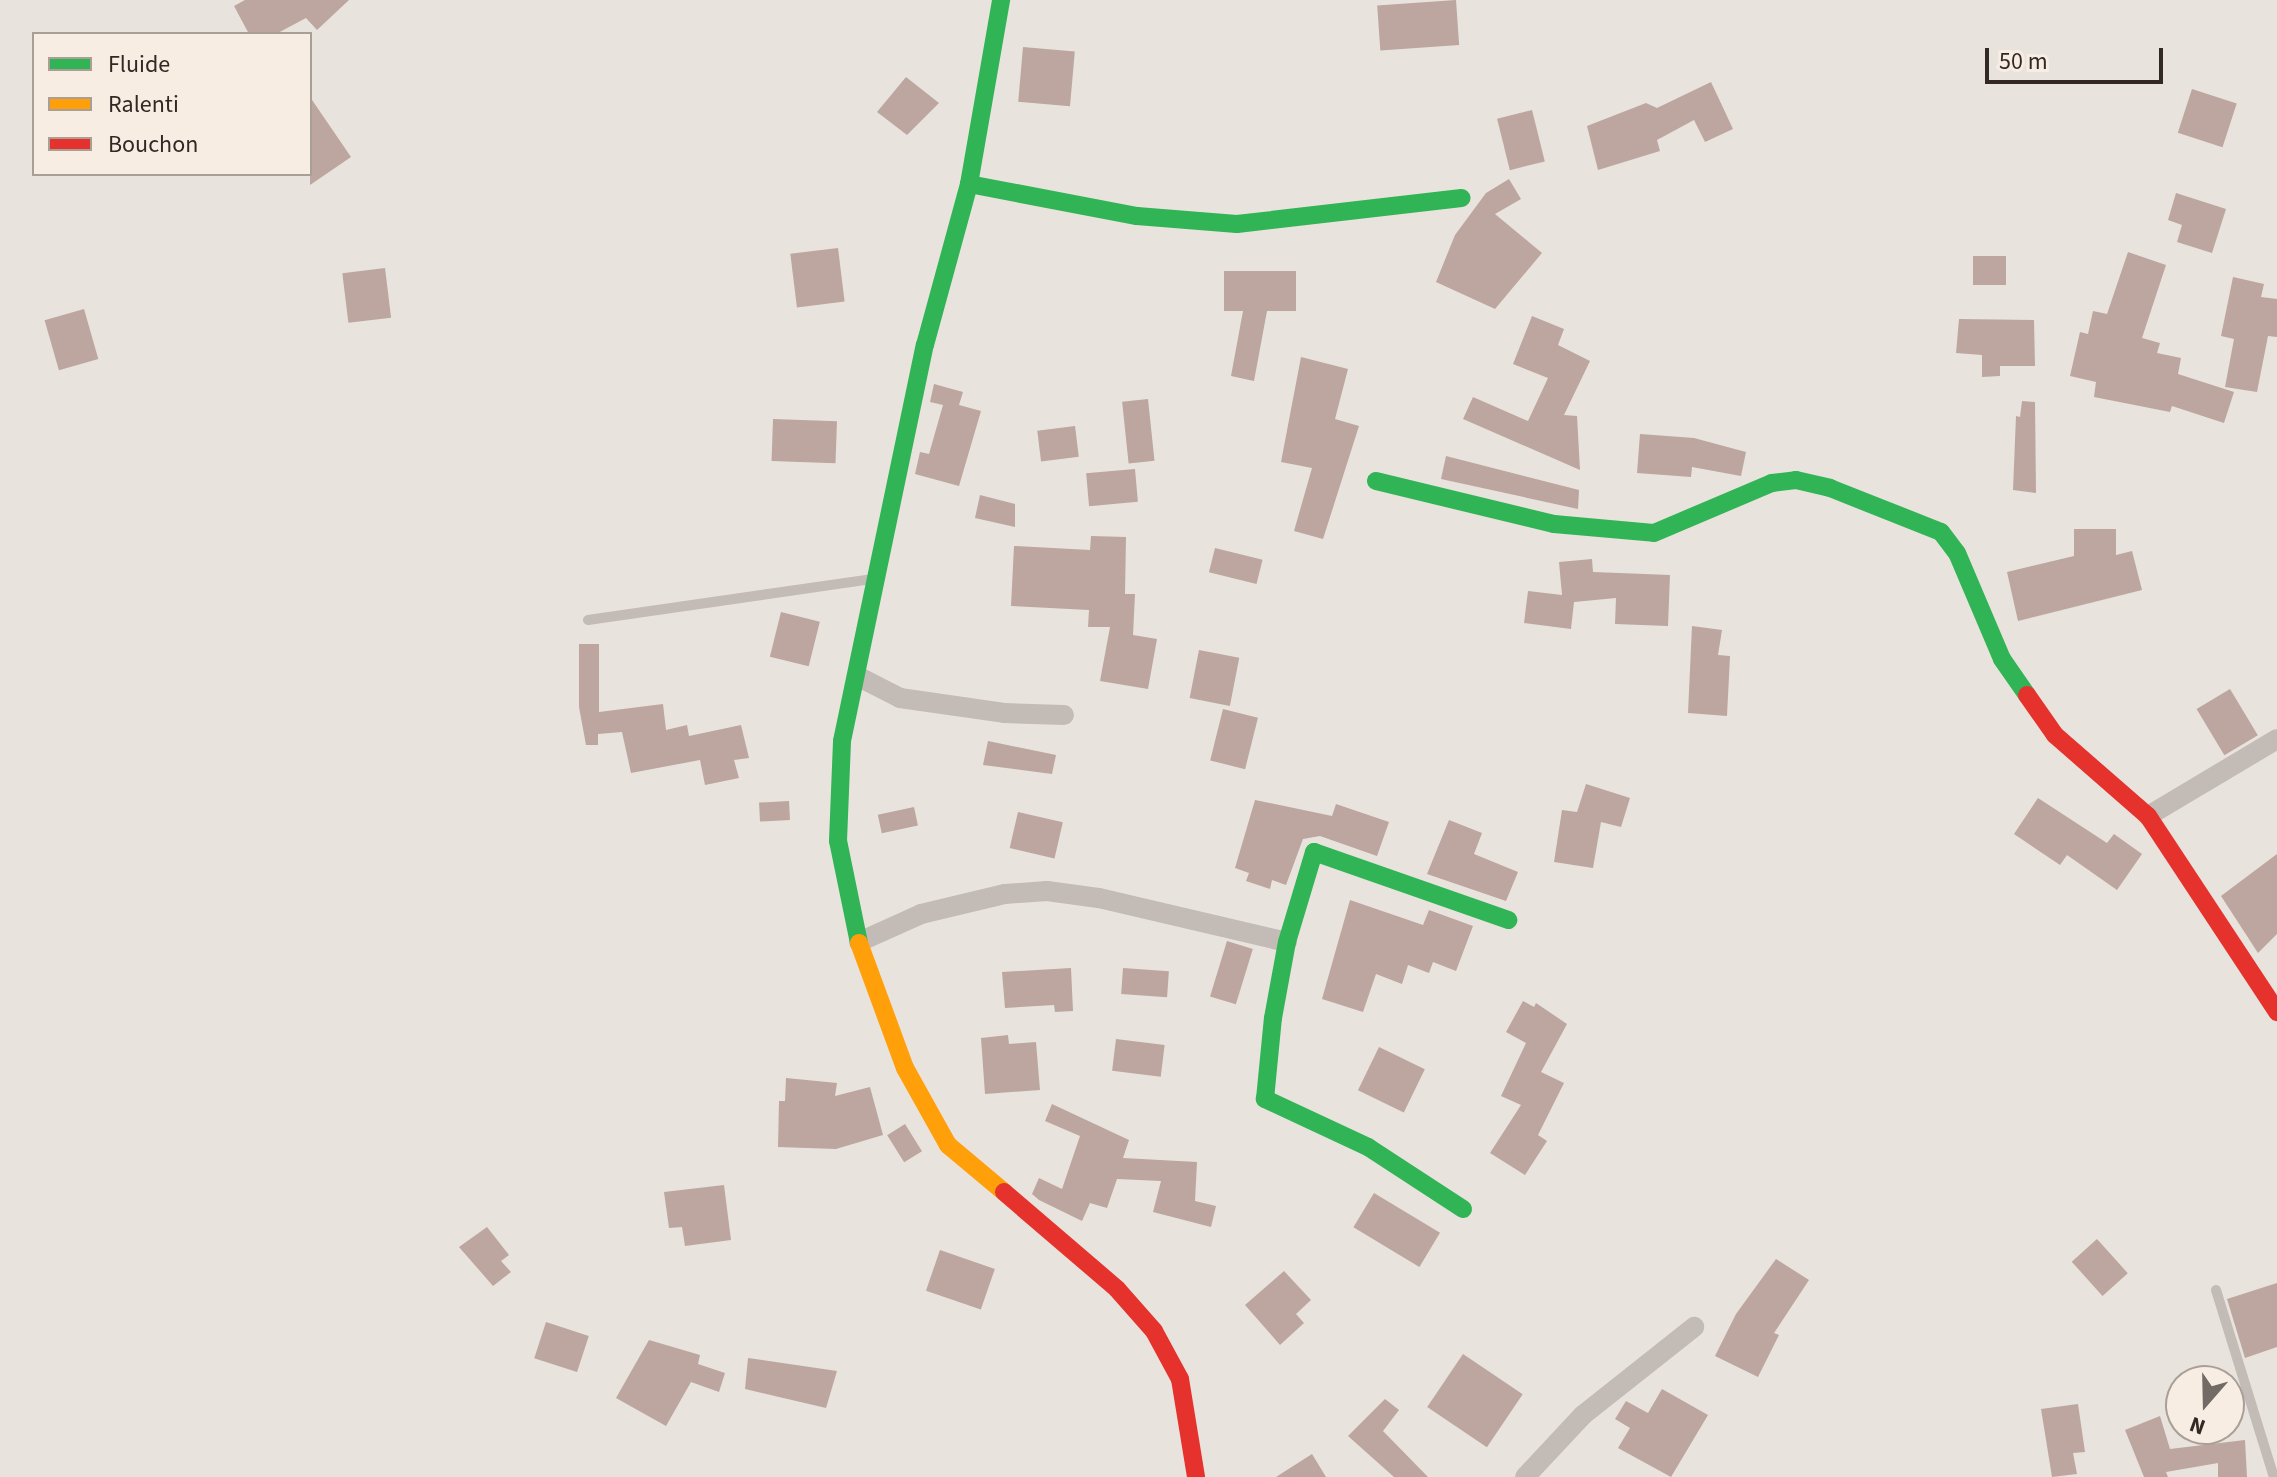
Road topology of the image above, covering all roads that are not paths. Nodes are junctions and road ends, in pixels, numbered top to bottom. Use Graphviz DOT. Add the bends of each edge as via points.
graph roads {
  1 [pos="1001,0"];
  2 [pos="969,184"];
  3 [pos="1462,198"];
  4 [pos="1376,481"];
  5 [pos="879,578"];
  6 [pos="588,620"];
  7 [pos="859,677"];
  8 [pos="1064,715"];
  9 [pos="2277,739"];
  10 [pos="2148,816"];
  11 [pos="1508,920"];
  12 [pos="859,942"];
  13 [pos="1287,942"];
  14 [pos="2277,1012"];
  15 [pos="1463,1209"];
  16 [pos="2216,1290"];
  17 [pos="1694,1327"];
  18 [pos="1196,1477"];
  19 [pos="1525,1477"];
  20 [pos="2274,1477"];
  1 -- 2 [label="street"];
  2 -- 3 [label="street" via="1137,216 1237,224"];
  2 -- 5 [label="street" via="925,345"];
  4 -- 10 [label="street" via="1554,524 1654,533 1772,483 1796,480 1941,532 1957,553 2002,659 2055,735"];
  5 -- 6 [label="lane"];
  5 -- 7 [label="street"];
  7 -- 8 [label="street" via="900,698 1004,713"];
  7 -- 12 [label="street" via="842,741 838,841"];
  9 -- 10 [label="street"];
  10 -- 14 [label="street"];
  11 -- 13 [label="street" via="1314,852"];
  12 -- 13 [label="street" via="921,914 1005,894 1047,891"];
  12 -- 18 [label="street" via="905,1068 948,1145 1117,1289 1154,1331 1180,1379"];
  13 -- 15 [label="street" via="1265,1099 1368,1147"];
  16 -- 20 [label="lane"];
  17 -- 19 [label="street" via="1583,1415"];
}
